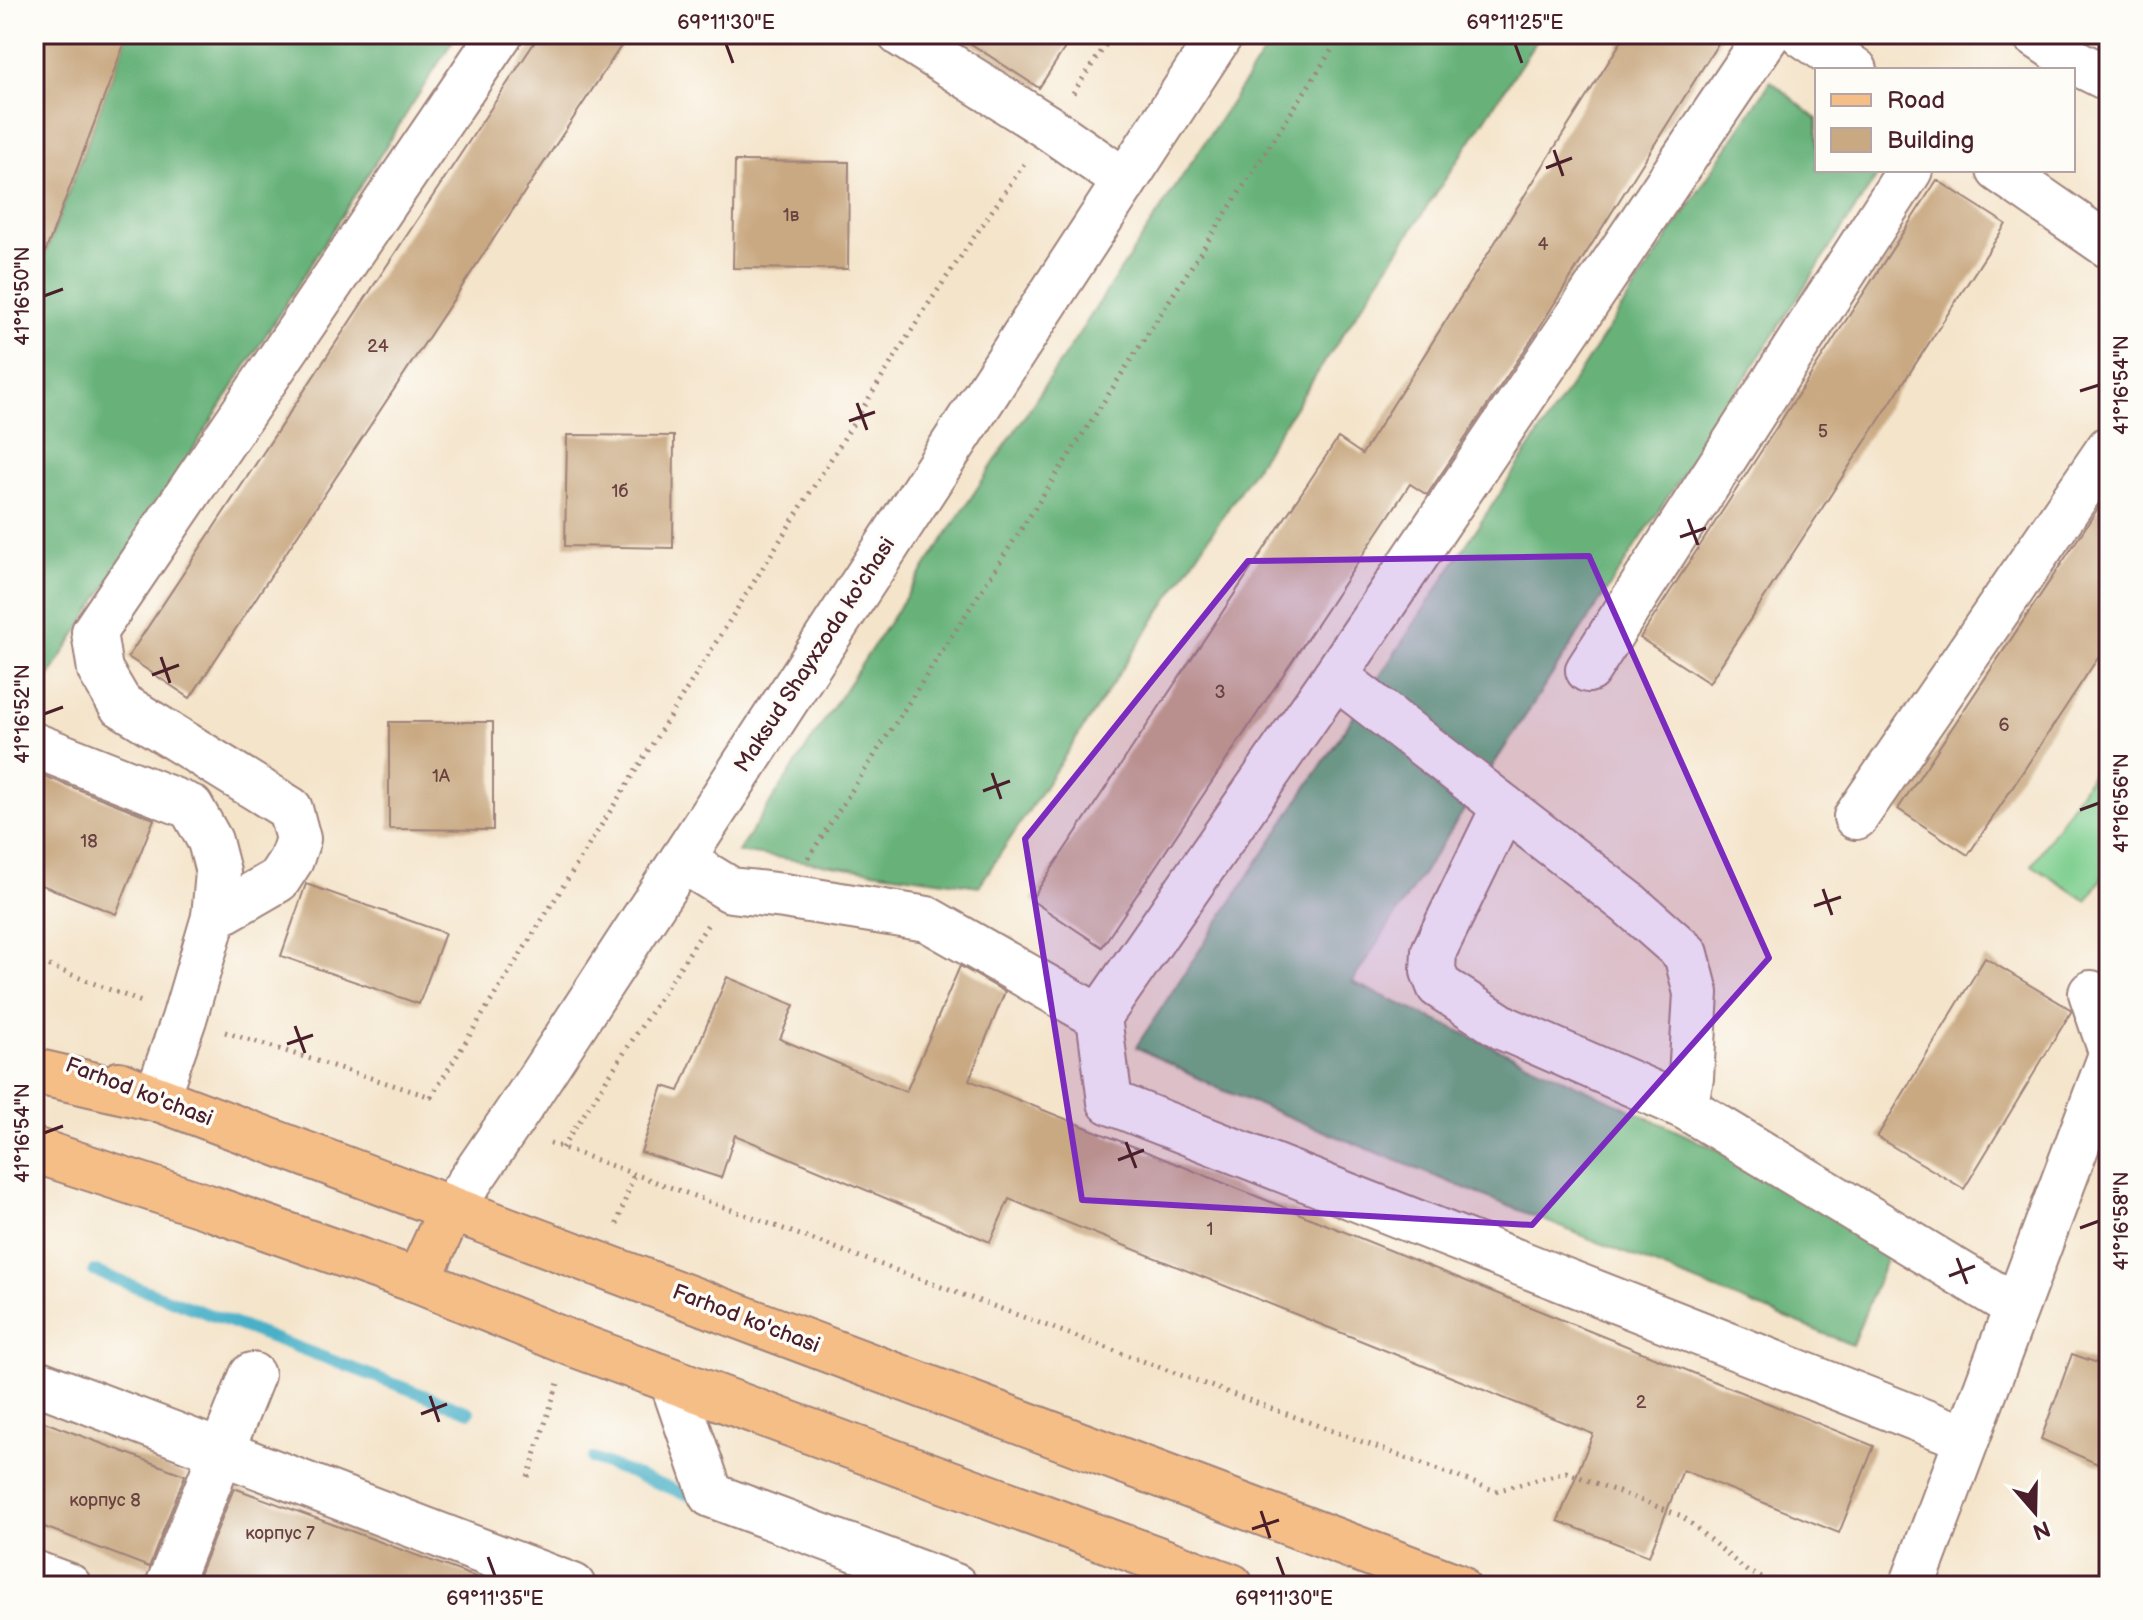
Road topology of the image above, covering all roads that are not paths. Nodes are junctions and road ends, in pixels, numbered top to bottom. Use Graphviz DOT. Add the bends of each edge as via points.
graph roads {
  1 [pos="500,34"];
  2 [pos="1221,34"];
  3 [pos="2034,34"];
  4 [pos="1795,35"];
  5 [pos="924,40"];
  6 [pos="1852,68"];
  7 [pos="2109,79"];
  8 [pos="1909,172"];
  9 [pos="2002,172"];
  10 [pos="1125,181"];
  11 [pos="2109,246"];
  12 [pos="2109,448"];
  13 [pos="1588,670"];
  14 [pos="1335,676"];
  15 [pos="34,745"];
  16 [pos="1504,807"];
  17 [pos="1856,817"];
  18 [pos="682,860"];
  19 [pos="214,917"];
  20 [pos="2091,993"];
  21 [pos="1099,1017"];
  22 [pos="2109,1046"];
  23 [pos="34,1053"];
  24 [pos="2109,1060"];
  25 [pos="34,1071"];
  26 [pos="156,1099"];
  27 [pos="1685,1107"];
  28 [pos="34,1150"];
  29 [pos="451,1209"];
  30 [pos="418,1281"];
  31 [pos="2016,1307"];
  32 [pos="252,1375"];
  33 [pos="34,1381"];
  34 [pos="672,1381"];
  35 [pos="1966,1438"];
  36 [pos="221,1453"];
  37 [pos="34,1573"];
  38 [pos="519,1576"];
  39 [pos="69,1586"];
  40 [pos="168,1586"];
  41 [pos="573,1586"];
  42 [pos="955,1586"];
  43 [pos="1231,1586"];
  44 [pos="1457,1586"];
  45 [pos="1912,1586"];
  1 -- 19 [label="street" via="94,632 100,670 120,704 290,809 298,839 278,880"];
  2 -- 10 [label="street, Maksud Shayxzoda ko'chasi"];
  3 -- 7 [label="street"];
  4 -- 6 [label="street"];
  4 -- 14 [label="street"];
  5 -- 10 [label="street"];
  8 -- 13 [label="street"];
  9 -- 11 [label="street"];
  10 -- 18 [label="street, Maksud Shayxzoda ko'chasi"];
  12 -- 17 [label="street"];
  14 -- 16 [label="street"];
  14 -- 21 [label="street"];
  15 -- 19 [label="street" via="191,807 210,841 218,872"];
  16 -- 27 [label="street" via="1686,954 1696,993"];
  16 -- 27 [label="street" via="1434,951 1439,986 1504,1028"];
  18 -- 21 [label="street" via="731,890 927,919"];
  18 -- 29 [label="street, Maksud Shayxzoda ko'chasi"];
  19 -- 26 [label="street"];
  20 -- 22 [label="street"];
  21 -- 35 [label="street" via="1110,1102"];
  23 -- 26 [label="main road, Farhod ko'chasi"];
  24 -- 31 [label="street"];
  25 -- 26 [label="main road"];
  26 -- 29 [label="main road, Farhod ko'chasi"];
  27 -- 31 [label="street"];
  28 -- 30 [label="main road"];
  29 -- 30 [label="main road, Maksud Shayxzoda ko'chasi"];
  29 -- 44 [label="main road, Farhod ko'chasi"];
  30 -- 34 [label="main road"];
  31 -- 35 [label="street"];
  32 -- 36 [label="street"];
  33 -- 36 [label="street"];
  34 -- 42 [label="street" via="711,1495"];
  34 -- 43 [label="main road"];
  35 -- 45 [label="street"];
  36 -- 38 [label="street"];
  36 -- 40 [label="street"];
  37 -- 39 [label="street"];
  38 -- 41 [label="street"];
}
